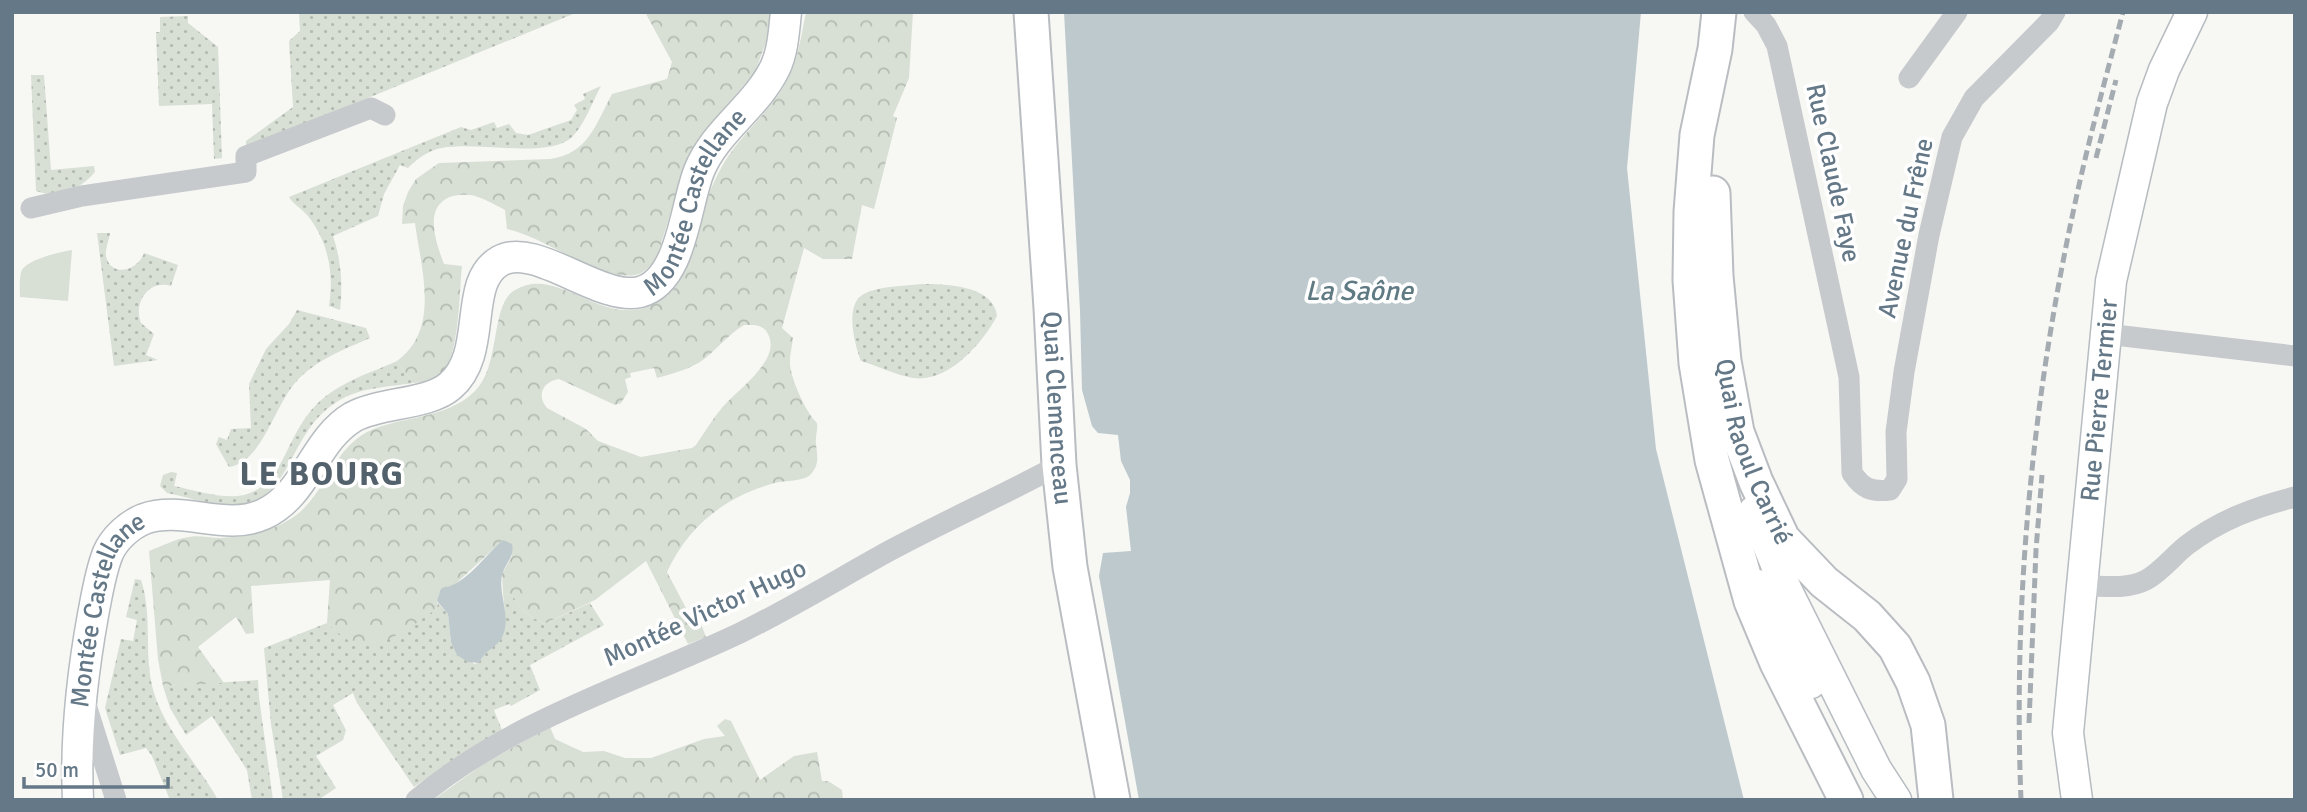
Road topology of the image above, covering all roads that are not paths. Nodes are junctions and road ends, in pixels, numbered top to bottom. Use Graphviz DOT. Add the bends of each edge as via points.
graph roads {
  1 [pos="786,12"];
  2 [pos="1031,12"];
  3 [pos="1719,12"];
  4 [pos="1754,12"];
  5 [pos="1957,12"];
  6 [pos="2054,12"];
  7 [pos="2191,13"];
  8 [pos="1715,49"];
  9 [pos="1909,78"];
  10 [pos="385,115"];
  11 [pos="31,208"];
  12 [pos="2106,334"];
  13 [pos="2295,356"];
  14 [pos="1737,432"];
  15 [pos="1059,465"];
  16 [pos="1890,490"];
  17 [pos="2295,497"];
  18 [pos="1733,539"];
  19 [pos="1825,582"];
  20 [pos="2082,585"];
  21 [pos="1787,591"];
  22 [pos="1797,657"];
  23 [pos="81,692"];
  24 [pos="78,800"];
  25 [pos="116,800"];
  26 [pos="416,800"];
  27 [pos="1113,800"];
  28 [pos="1846,800"];
  29 [pos="1872,800"];
  30 [pos="1896,800"];
  31 [pos="1936,800"];
  32 [pos="2077,800"];
  1 -- 23 [label="street, Montée Castellane" via="775,68 700,169 665,276 640,292 626,293 535,260 514,256 493,265 481,282 466,366 447,389 354,417 328,441 288,497 261,516 228,521 166,514 142,520 120,536 99,580"];
  2 -- 15 [label="main road, Quai Clemenceau"];
  3 -- 8 [label="main road, Quai Raoul Carrié"];
  4 -- 16 [label="street, Rue Claude Faye" via="1777,46 1849,377 1852,473 1861,486"];
  5 -- 9 [label="street"];
  6 -- 16 [label="street, Avenue du Frêne" via="1974,98 1952,137 1904,372 1896,432 1897,479"];
  7 -- 12 [label="street, Rue Pierre Termier" via="2152,103 2111,281"];
  8 -- 14 [label="main road, Quai Raoul Carrié" via="1715,264 1724,361"];
  8 -- 18 [label="main road, Quai Raoul Carrié" via="1697,135 1690,280 1696,363 1712,460"];
  10 -- 11 [label="street" via="371,108 246,156 246,172"];
  12 -- 13 [label="street"];
  12 -- 20 [label="street, Rue Pierre Termier"];
  14 -- 19 [label="main road, Quai Raoul Carrié" via="1783,539"];
  14 -- 21 [label="street" via="1755,512"];
  15 -- 26 [label="street, Montée Victor Hugo" via="744,631 519,731"];
  15 -- 27 [label="main road, Quai Clemenceau" via="1070,567"];
  17 -- 20 [label="street" via="2255,507 2221,523 2147,580 2125,586"];
  18 -- 22 [label="street"];
  18 -- 28 [label="main road, Quai Raoul Carrié" via="1751,601 1777,663"];
  19 -- 21 [label="street" via="1804,580"];
  19 -- 31 [label="main road, Quai Raoul Carrié" via="1867,616 1895,647 1913,682 1928,725"];
  20 -- 32 [label="street, Rue Pierre Termier" via="2068,733"];
  21 -- 22 [label="street" via="1780,611"];
  21 -- 30 [label="street"];
  22 -- 29 [label="street"];
  23 -- 24 [label="street, Montée Castellane"];
  23 -- 25 [label="street"];
}
